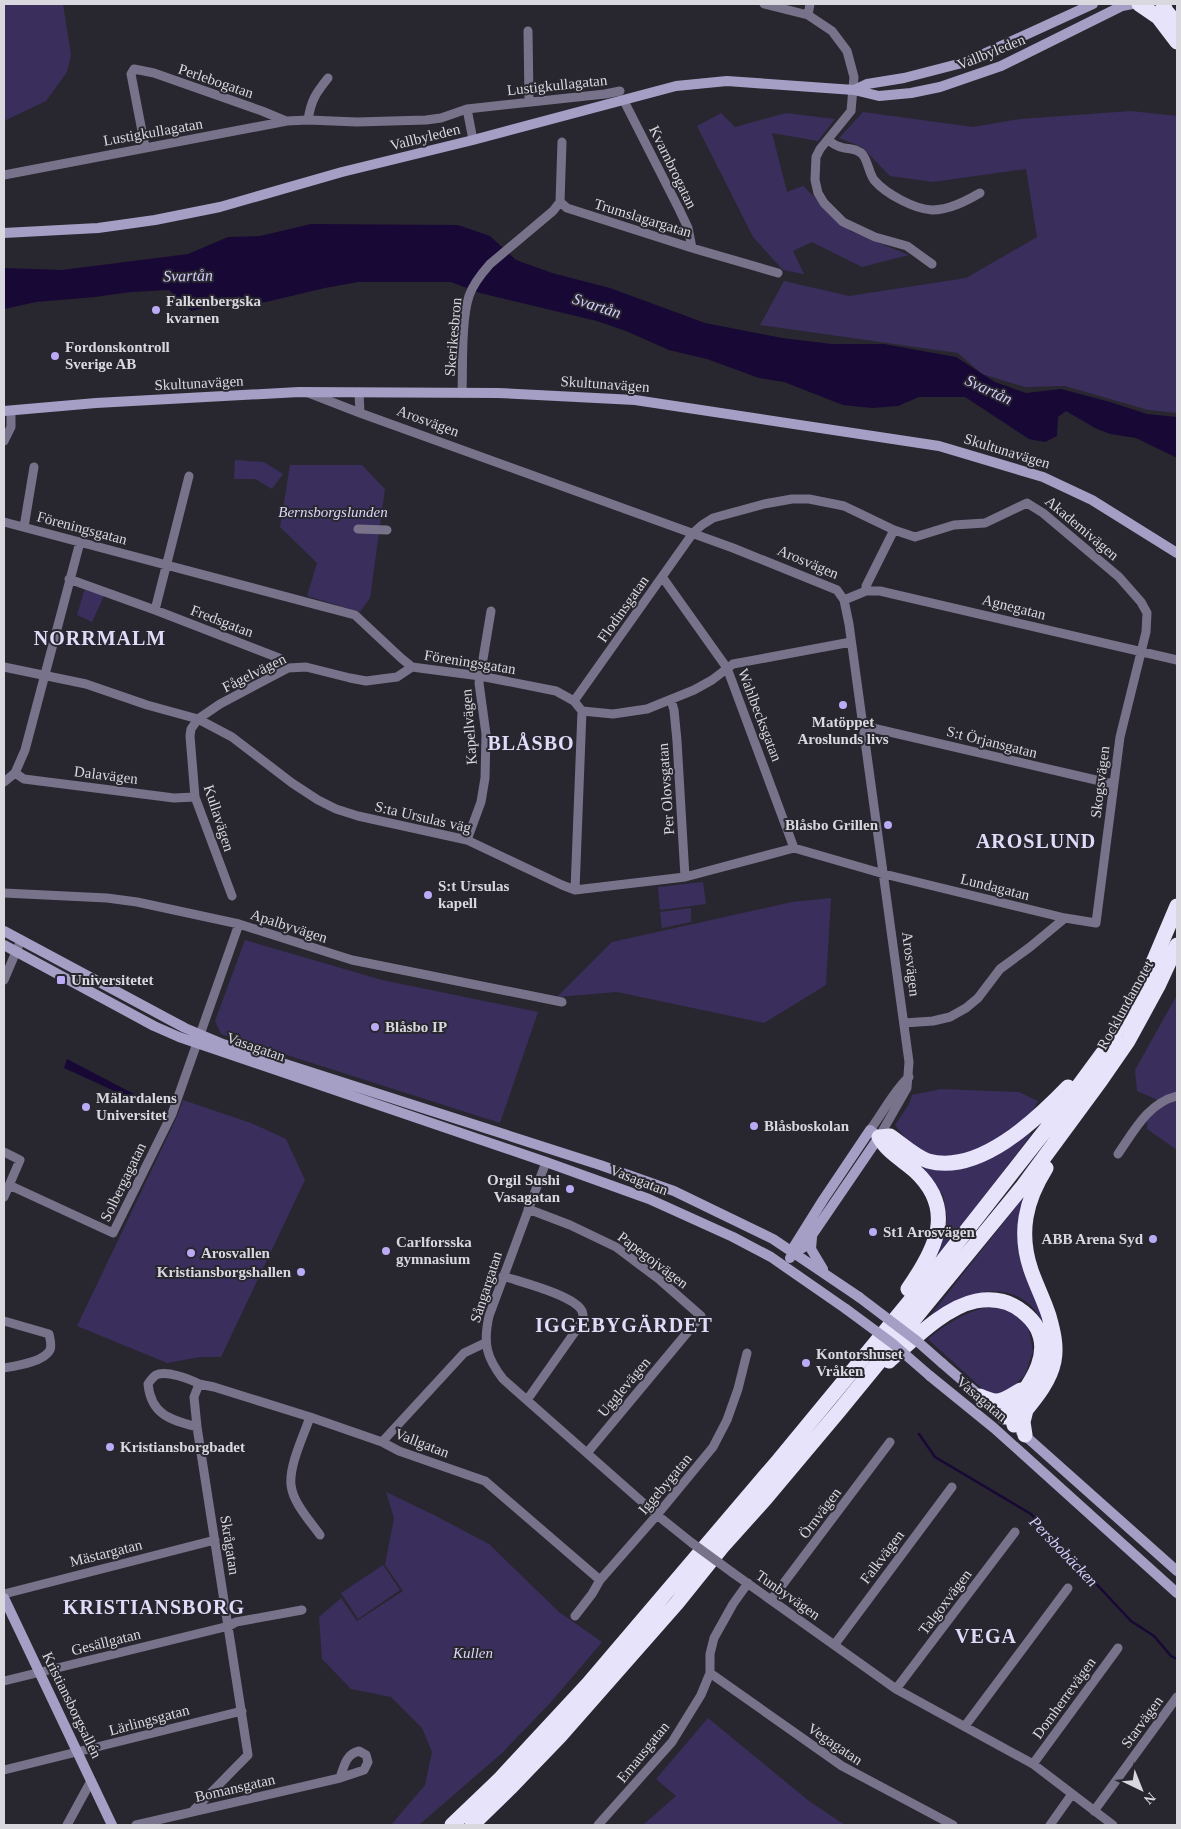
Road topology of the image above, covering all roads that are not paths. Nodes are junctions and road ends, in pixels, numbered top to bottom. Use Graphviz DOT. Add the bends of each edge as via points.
graph roads {
  1 [pos="764,4"];
  2 [pos="810,4"];
  3 [pos="1092,4"];
  4 [pos="1132,4"];
  5 [pos="1138,4"];
  6 [pos="1145,4"];
  7 [pos="1163,4"];
  8 [pos="1175,4"];
  9 [pos="808,15"];
  10 [pos="1177,18"];
  11 [pos="1177,24"];
  12 [pos="528,30"];
  13 [pos="1177,42"];
  14 [pos="328,78"];
  15 [pos="854,90"];
  16 [pos="622,96"];
  17 [pos="529,102"];
  18 [pos="467,108"];
  19 [pos="308,120"];
  20 [pos="286,122"];
  21 [pos="473,140"];
  22 [pos="828,140"];
  23 [pos="562,142"];
  24 [pos="145,147"];
  25 [pos="4,175"];
  26 [pos="980,193"];
  27 [pos="560,202"];
  28 [pos="4,234"];
  29 [pos="692,248"];
  30 [pos="932,264"];
  31 [pos="778,273"];
  32 [pos="306,392"];
  33 [pos="359,392"];
  34 [pos="462,393"];
  35 [pos="7,411"];
  36 [pos="360,413"];
  37 [pos="4,440"];
  38 [pos="34,467"];
  39 [pos="189,476"];
  40 [pos="4,522"];
  41 [pos="24,527"];
  42 [pos="358,529"];
  43 [pos="387,530"];
  44 [pos="894,530"];
  45 [pos="693,534"];
  46 [pos="80,542"];
  47 [pos="1177,553"];
  48 [pos="167,565"];
  49 [pos="662,578"];
  50 [pos="69,579"];
  51 [pos="866,591"];
  52 [pos="844,600"];
  53 [pos="154,610"];
  54 [pos="491,611"];
  55 [pos="851,642"];
  56 [pos="1140,651"];
  57 [pos="279,658"];
  58 [pos="1177,660"];
  59 [pos="4,667"];
  60 [pos="412,667"];
  61 [pos="727,668"];
  62 [pos="44,675"];
  63 [pos="480,676"];
  64 [pos="672,700"];
  65 [pos="574,701"];
  66 [pos="582,711"];
  67 [pos="198,719"];
  68 [pos="864,726"];
  69 [pos="15,773"];
  70 [pos="4,782"];
  71 [pos="1113,784"];
  72 [pos="195,797"];
  73 [pos="467,840"];
  74 [pos="794,848"];
  75 [pos="884,874"];
  76 [pos="685,877"];
  77 [pos="575,890"];
  78 [pos="4,893"];
  79 [pos="232,896"];
  80 [pos="1177,906"];
  81 [pos="1065,918"];
  82 [pos="1097,919"];
  83 [pos="239,924"];
  84 [pos="4,931"];
  85 [pos="21,940"];
  86 [pos="4,945"];
  87 [pos="1177,945"];
  88 [pos="16,952"];
  89 [pos="4,980"];
  90 [pos="562,1002"];
  91 [pos="904,1024"];
  92 [pos="198,1039"];
  93 [pos="1177,1096"];
  94 [pos="1074,1103"];
  95 [pos="1056,1126"];
  96 [pos="874,1134"];
  97 [pos="551,1150"];
  98 [pos="4,1152"];
  99 [pos="1118,1154"];
  100 [pos="546,1162"];
  101 [pos="9,1186"];
  102 [pos="4,1197"];
  103 [pos="528,1209"];
  104 [pos="810,1220"];
  105 [pos="813,1233"];
  106 [pos="773,1239"];
  107 [pos="793,1253"];
  108 [pos="785,1265"];
  109 [pos="828,1275"];
  110 [pos="503,1276"];
  111 [pos="701,1316"];
  112 [pos="4,1321"];
  113 [pos="485,1343"];
  114 [pos="872,1345"];
  115 [pos="747,1353"];
  116 [pos="4,1368"];
  117 [pos="871,1372"];
  118 [pos="201,1385"];
  119 [pos="1027,1388"];
  120 [pos="980,1396"];
  121 [pos="527,1400"];
  122 [pos="1026,1409"];
  123 [pos="310,1417"];
  124 [pos="1004,1423"];
  125 [pos="197,1427"];
  126 [pos="1025,1435"];
  127 [pos="1004,1437"];
  128 [pos="382,1442"];
  129 [pos="890,1442"];
  130 [pos="587,1453"];
  131 [pos="952,1487"];
  132 [pos="657,1515"];
  133 [pos="1014,1532"];
  134 [pos="320,1535"];
  135 [pos="215,1540"];
  136 [pos="1177,1571"];
  137 [pos="600,1580"];
  138 [pos="748,1583"];
  139 [pos="1068,1588"];
  140 [pos="1177,1593"];
  141 [pos="4,1594"];
  142 [pos="4,1598"];
  143 [pos="771,1600"];
  144 [pos="302,1610"];
  145 [pos="575,1616"];
  146 [pos="229,1626"];
  147 [pos="834,1644"];
  148 [pos="1118,1648"];
  149 [pos="39,1672"];
  150 [pos="710,1673"];
  151 [pos="4,1681"];
  152 [pos="896,1689"];
  153 [pos="1177,1697"];
  154 [pos="242,1710"];
  155 [pos="965,1726"];
  156 [pos="79,1752"];
  157 [pos="1032,1764"];
  158 [pos="4,1770"];
  159 [pos="340,1778"];
  160 [pos="91,1780"];
  161 [pos="1072,1794"];
  162 [pos="472,1806"];
  163 [pos="1094,1810"];
  164 [pos="192,1812"];
  165 [pos="67,1825"];
  166 [pos="112,1825"];
  167 [pos="136,1825"];
  168 [pos="440,1825"];
  169 [pos="452,1825"];
  170 [pos="472,1825"];
  171 [pos="598,1825"];
  172 [pos="953,1825"];
  173 [pos="1050,1825"];
  174 [pos="1114,1825"];
  1 -- 9 [label="street"];
  2 -- 9 [label="street"];
  3 -- 15 [label="street, Vallbyleden" via="966,62 867,84"];
  4 -- 15 [label="street, Vallbyleden" via="1122,6 1029,54 940,87 879,96"];
  5 -- 6 [label="street"];
  5 -- 13 [label="highway" via="1158,17"];
  7 -- 11 [label="highway"];
  8 -- 10 [label="highway"];
  9 -- 15 [label="street" via="832,31 848,51"];
  12 -- 17 [label="street"];
  14 -- 19 [label="street" via="315,94"];
  15 -- 16 [label="street, Vallbyleden" via="708,82"];
  15 -- 22 [label="street" via="849,115"];
  16 -- 17 [label="street, Lustigkullagatan" via="605,94"];
  16 -- 21 [label="street, Vallbyleden"];
  16 -- 29 [label="street, Kvarnbrogatan" via="680,209"];
  17 -- 18 [label="street, Lustigkullagatan"];
  18 -- 19 [label="street, Lustigkullagatan" via="426,120"];
  18 -- 21 [label="street"];
  19 -- 20 [label="street, Lustigkullagatan"];
  20 -- 24 [label="street, Lustigkullagatan"];
  20 -- 24 [label="street, Perlebogatan" via="154,73 134,69 131,74"];
  21 -- 28 [label="street, Vallbyleden" via="203,211 98,228"];
  22 -- 26 [label="street" via="862,154 880,186 901,200 920,207 932,210 945,208"];
  22 -- 30 [label="street" via="816,158 814,170 818,193 824,203 843,222 874,237 907,246"];
  23 -- 27 [label="street"];
  24 -- 25 [label="street, Lustigkullagatan"];
  27 -- 29 [label="street, Trumslagargatan" via="573,211"];
  27 -- 34 [label="street, Skerikesbron" via="483,272 469,297"];
  29 -- 31 [label="street, Trumslagargatan"];
  32 -- 33 [label="street, Skultunavägen"];
  32 -- 35 [label="street, Skultunavägen"];
  32 -- 36 [label="street, Arosvägen"];
  33 -- 34 [label="street, Skultunavägen"];
  33 -- 36 [label="street"];
  34 -- 47 [label="street, Skultunavägen" via="635,400 938,446 1057,484 1092,500"];
  35 -- 37 [label="street" via="11,427"];
  36 -- 45 [label="street, Arosvägen"];
  38 -- 41 [label="street"];
  39 -- 48 [label="street"];
  40 -- 41 [label="street, Föreningsgatan"];
  41 -- 46 [label="street, Föreningsgatan"];
  42 -- 43 [label="street"];
  44 -- 45 [label="street, Akademivägen" via="844,506 792,499 713,518"];
  44 -- 51 [label="street"];
  44 -- 56 [label="street, Akademivägen" via="915,537 954,525 985,523 1027,503 1033,505 1109,568 1141,602 1147,612 1147,625"];
  45 -- 49 [label="street, Flodinsgatan"];
  45 -- 52 [label="street, Arosvägen" via="837,590"];
  46 -- 48 [label="street, Föreningsgatan"];
  46 -- 50 [label="street"];
  48 -- 53 [label="street"];
  48 -- 60 [label="street, Föreningsgatan" via="355,615"];
  49 -- 61 [label="street, Wahlbecksgatan"];
  49 -- 65 [label="street, Flodinsgatan"];
  50 -- 53 [label="street, Fredsgatan"];
  50 -- 62 [label="street"];
  51 -- 52 [label="street, Agnegatan"];
  51 -- 56 [label="street, Agnegatan" via="880,590"];
  52 -- 55 [label="street, Arosvägen"];
  53 -- 57 [label="street, Fredsgatan"];
  54 -- 63 [label="street, Kapellvägen"];
  55 -- 61 [label="street"];
  55 -- 68 [label="street, Arosvägen"];
  56 -- 58 [label="street, Agnegatan"];
  56 -- 71 [label="street, Skogsvägen"];
  59 -- 62 [label="street, S:ta Ursulas väg"];
  60 -- 63 [label="street, Föreningsgatan"];
  60 -- 67 [label="street, Fågelvägen" via="397,678 366,680 306,667 288,668"];
  61 -- 64 [label="street" via="712,680"];
  61 -- 74 [label="street, Wahlbecksgatan"];
  62 -- 67 [label="street, S:ta Ursulas väg" via="86,684"];
  62 -- 69 [label="street" via="25,750"];
  63 -- 65 [label="street, Föreningsgatan" via="556,691"];
  63 -- 73 [label="street, Kapellvägen" via="486,734 485,778 481,802"];
  64 -- 66 [label="street" via="633,712"];
  64 -- 76 [label="street, Per Olovsgatan"];
  65 -- 66 [label="street, Föreningsgatan"];
  66 -- 77 [label="street"];
  67 -- 72 [label="street, Kullavägen" via="190,736"];
  67 -- 73 [label="street, S:ta Ursulas väg" via="232,737 292,784 336,809"];
  68 -- 71 [label="street, S:t Örjansgatan"];
  68 -- 75 [label="street, Arosvägen"];
  69 -- 70 [label="street"];
  69 -- 72 [label="street, Dalavägen" via="24,779 174,798"];
  71 -- 82 [label="street, Skogsvägen"];
  72 -- 79 [label="street, Kullavägen"];
  73 -- 77 [label="street, S:ta Ursulas väg"];
  74 -- 75 [label="street"];
  74 -- 76 [label="street, S:ta Ursulas väg"];
  75 -- 81 [label="street, Lundagatan"];
  75 -- 91 [label="street, Arosvägen"];
  76 -- 77 [label="street, S:ta Ursulas väg"];
  78 -- 83 [label="street, Apalbyvägen" via="107,898"];
  80 -- 94 [label="highway" via="1149,972"];
  81 -- 82 [label="street, Lundagatan" via="1096,923"];
  81 -- 91 [label="street" via="1000,969 966,1008 950,1017"];
  83 -- 90 [label="street, Apalbyvägen" via="352,960"];
  83 -- 92 [label="street, Solbergagatan"];
  84 -- 85 [label="street, Vasagatan"];
  85 -- 88 [label="street"];
  85 -- 92 [label="street, Vasagatan" via="185,1028"];
  86 -- 88 [label="street, Vasagatan"];
  87 -- 94 [label="highway, Rocklundamotet" via="1128,1041 1101,1080"];
  88 -- 89 [label="street"];
  88 -- 92 [label="street, Vasagatan" via="154,1026"];
  91 -- 96 [label="street, Arosvägen" via="910,1062 907,1088"];
  92 -- 97 [label="street, Vasagatan" via="223,1044"];
  92 -- 100 [label="street, Vasagatan"];
  92 -- 101 [label="street, Solbergagatan" via="172,1114 114,1233"];
  93 -- 99 [label="street" via="1150,1110"];
  94 -- 95 [label="highway"];
  94 -- 95 [label="highway"];
  95 -- 96 [label="highway" via="1021,1130 984,1153 949,1163 926,1160 890,1136"];
  95 -- 114 [label="highway"];
  95 -- 117 [label="highway" via="1023,1186"];
  95 -- 122 [label="highway" via="1051,1159 1028,1204 1025,1243 1052,1326 1055,1354 1046,1383"];
  96 -- 104 [label="street, Arosvägen"];
  96 -- 105 [label="street, Arosvägen"];
  96 -- 114 [label="highway" via="929,1187 936,1201 939,1221 929,1256"];
  97 -- 100 [label="street"];
  97 -- 106 [label="street, Vasagatan" via="674,1191"];
  98 -- 101 [label="street" via="20,1160"];
  100 -- 103 [label="street, Sångargatan"];
  100 -- 108 [label="street, Vasagatan" via="649,1199"];
  101 -- 102 [label="street"];
  103 -- 110 [label="street, Sångargatan"];
  103 -- 111 [label="street, Papegojvägen" via="616,1247"];
  104 -- 106 [label="street" via="793,1237"];
  104 -- 107 [label="street, Arosvägen" via="792,1248"];
  105 -- 107 [label="street, Arosvägen" via="804,1247"];
  105 -- 109 [label="street" via="811,1250"];
  106 -- 107 [label="street, Vasagatan"];
  107 -- 108 [label="street, Arosvägen"];
  107 -- 109 [label="street, Vasagatan"];
  108 -- 124 [label="street, Vasagatan, bridge" via="892,1343 930,1376"];
  109 -- 120 [label="street, Vasagatan, bridge" via="917,1341"];
  110 -- 113 [label="street, Sångargatan" via="489,1316"];
  110 -- 121 [label="street" via="560,1296 582,1311 584,1319"];
  111 -- 130 [label="street, Ugglevägen"];
  112 -- 116 [label="street" via="49,1334 51,1348 36,1360"];
  113 -- 121 [label="street, Tunbyvägen" via="491,1364 503,1380"];
  113 -- 128 [label="street, Sångargatan" via="464,1353"];
  114 -- 162 [label="highway" via="588,1684"];
  115 -- 132 [label="street, Iggebygatan" via="738,1389 720,1435"];
  117 -- 119 [label="highway" via="887,1364 953,1310 977,1301 997,1300 1026,1314 1041,1338 1040,1360"];
  117 -- 170 [label="highway" via="677,1603 542,1754"];
  118 -- 123 [label="street, Vallgatan" via="214,1386"];
  118 -- 125 [label="street, Skrågatan" via="194,1397"];
  118 -- 125 [label="street, Vallgatan" via="189,1378 162,1374 156,1375 148,1384 157,1410 183,1424"];
  119 -- 120 [label="highway" via="1002,1401 990,1401"];
  119 -- 124 [label="highway"];
  120 -- 124 [label="street, Vasagatan"];
  121 -- 130 [label="street, Tunbyvägen"];
  122 -- 124 [label="highway"];
  122 -- 126 [label="highway"];
  123 -- 128 [label="street, Vallgatan"];
  123 -- 134 [label="street" via="292,1471 291,1485 295,1499"];
  124 -- 126 [label="street, Vasagatan"];
  124 -- 127 [label="street"];
  124 -- 127 [label="street, Vasagatan"];
  125 -- 135 [label="street, Skrågatan"];
  126 -- 136 [label="street, Vasagatan"];
  127 -- 140 [label="street, Vasagatan"];
  128 -- 137 [label="street, Vallgatan" via="399,1451 485,1480"];
  129 -- 143 [label="street, Örnvägen"];
  130 -- 132 [label="street, Tunbyvägen"];
  131 -- 147 [label="street, Falkvägen"];
  132 -- 137 [label="street, Iggebygatan"];
  132 -- 138 [label="street, Tunbyvägen, bridge"];
  133 -- 152 [label="street, Talgoxvägen"];
  135 -- 141 [label="street, Mästargatan"];
  135 -- 146 [label="street, Skrågatan"];
  137 -- 145 [label="street, Iggebygatan"];
  138 -- 143 [label="street, Tunbyvägen"];
  138 -- 150 [label="street, Emausgatan" via="714,1638"];
  139 -- 155 [label="street"];
  142 -- 149 [label="street, Kristiansborgsallén"];
  143 -- 147 [label="street, Tunbyvägen"];
  144 -- 146 [label="street, Gesällgatan"];
  146 -- 149 [label="street, Gesällgatan"];
  146 -- 154 [label="street, Skrågatan"];
  147 -- 152 [label="street, Tunbyvägen"];
  148 -- 157 [label="street, Domherrevägen"];
  149 -- 151 [label="street, Gesällgatan"];
  149 -- 156 [label="street, Kristiansborgsallén"];
  150 -- 171 [label="street, Emausgatan" via="701,1696 672,1742"];
  150 -- 172 [label="street, Vegagatan" via="842,1766"];
  152 -- 155 [label="street, Tunbyvägen"];
  153 -- 163 [label="street, Starvägen"];
  154 -- 156 [label="street, Lärlingsgatan"];
  154 -- 164 [label="street, Skrågatan" via="248,1755"];
  155 -- 157 [label="street, Tunbyvägen"];
  156 -- 158 [label="street, Lärlingsgatan"];
  156 -- 160 [label="street, Kristiansborgsallén"];
  157 -- 161 [label="street, Tunbyvägen"];
  159 -- 164 [label="street, Bomansgatan"];
  160 -- 165 [label="street"];
  160 -- 166 [label="street, Kristiansborgsallén"];
  161 -- 163 [label="street, Tunbyvägen"];
  161 -- 173 [label="street"];
  162 -- 168 [label="highway" via="460,1808"];
  162 -- 169 [label="highway"];
  163 -- 174 [label="street, Tunbyvägen"];
  164 -- 167 [label="street, Bomansgatan"];
}
